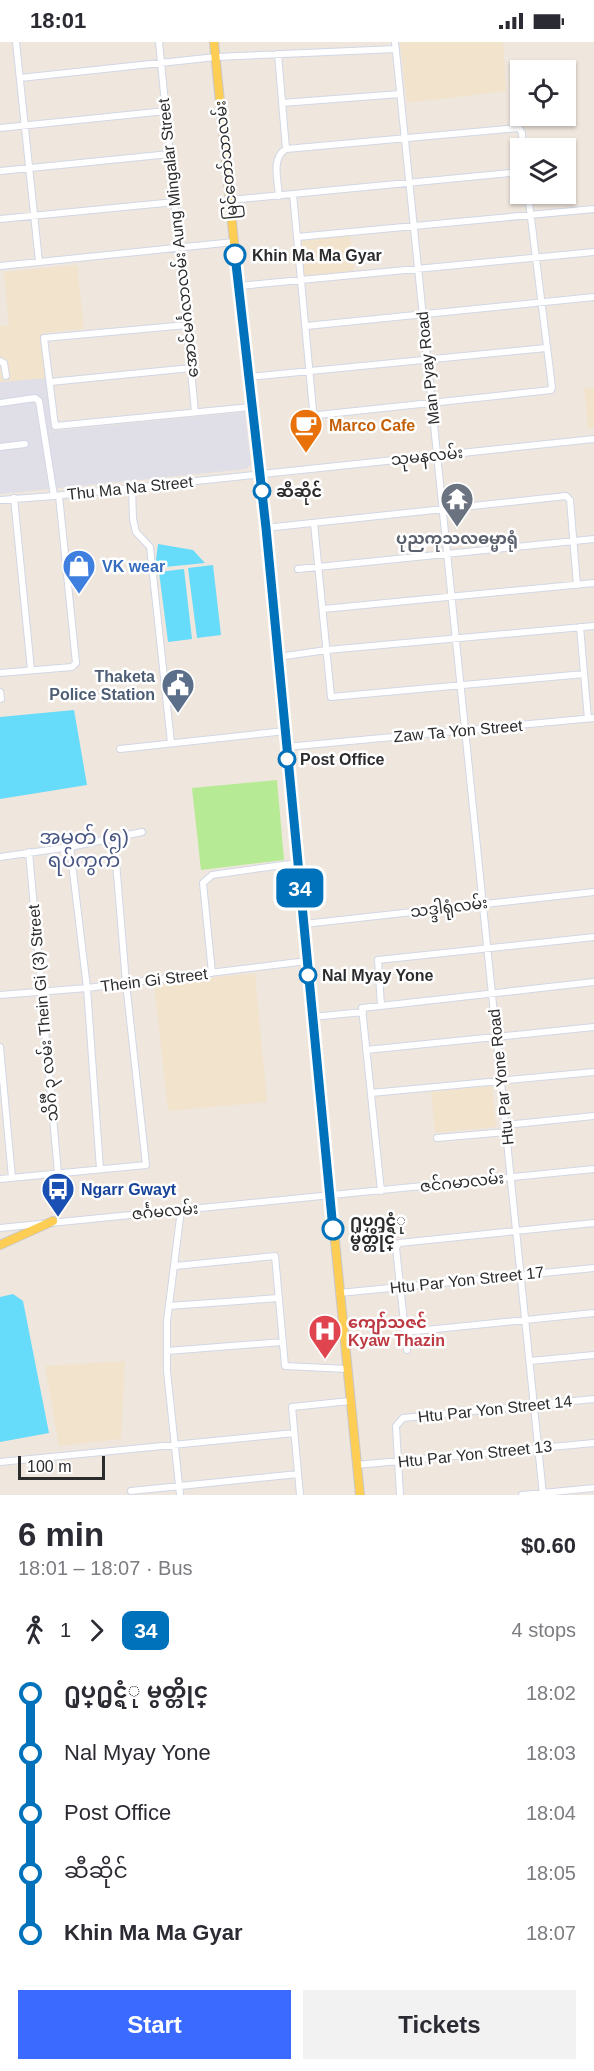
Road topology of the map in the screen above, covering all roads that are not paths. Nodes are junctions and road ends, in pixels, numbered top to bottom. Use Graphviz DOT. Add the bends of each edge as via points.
graph roads {
  1 [pos="16,42"];
  2 [pos="159,42"];
  3 [pos="214,42"];
  4 [pos="395,46"];
  5 [pos="278,54"];
  6 [pos="216,57"];
  7 [pos="161,63"];
  8 [pos="20,78"];
  9 [pos="400,94"];
  10 [pos="282,103"];
  11 [pos="166,111"];
  12 [pos="25,125"];
  13 [pos="0,128"];
  14 [pos="522,138"];
  15 [pos="405,139"];
  16 [pos="286,149"];
  17 [pos="170,154"];
  18 [pos="29,168"];
  19 [pos="0,171"];
  20 [pos="510,173"];
  21 [pos="409,183"];
  22 [pos="293,194"];
  23 [pos="279,196"];
  24 [pos="230,200"];
  25 [pos="175,202"];
  26 [pos="529,204"];
  27 [pos="594,209"];
  28 [pos="34,215"];
  29 [pos="530,215"];
  30 [pos="0,219"];
  31 [pos="413,226"];
  32 [pos="297,237"];
  33 [pos="234,242"];
  34 [pos="179,248"];
  35 [pos="594,252"];
  36 [pos="536,258"];
  37 [pos="39,262"];
  38 [pos="0,266"];
  39 [pos="418,269"];
  40 [pos="301,279"];
  41 [pos="239,286"];
  42 [pos="594,297"];
  43 [pos="541,302"];
  44 [pos="423,314"];
  45 [pos="187,325"];
  46 [pos="306,326"];
  47 [pos="546,348"];
  48 [pos="427,360"];
  49 [pos="0,362"];
  50 [pos="191,368"];
  51 [pos="310,371"];
  52 [pos="6,376"];
  53 [pos="248,377"];
  54 [pos="50,382"];
  55 [pos="0,402"];
  56 [pos="431,402"];
  57 [pos="251,406"];
  58 [pos="195,412"];
  59 [pos="594,440"];
  60 [pos="25,444"];
  61 [pos="0,447"];
  62 [pos="437,455"];
  63 [pos="260,473"];
  64 [pos="132,487"];
  65 [pos="57,496"];
  66 [pos="14,498"];
  67 [pos="0,500"];
  68 [pos="442,509"];
  69 [pos="314,522"];
  70 [pos="266,528"];
  71 [pos="594,539"];
  72 [pos="573,541"];
  73 [pos="447,553"];
  74 [pos="320,567"];
  75 [pos="298,569"];
  76 [pos="594,583"];
  77 [pos="577,585"];
  78 [pos="451,596"];
  79 [pos="323,609"];
  80 [pos="594,626"];
  81 [pos="580,627"];
  82 [pos="456,638"];
  83 [pos="327,650"];
  84 [pos="278,657"];
  85 [pos="31,670"];
  86 [pos="0,673"];
  87 [pos="584,674"];
  88 [pos="461,686"];
  89 [pos="0,692"];
  90 [pos="1,699"];
  91 [pos="591,719"];
  92 [pos="465,730"];
  93 [pos="285,731"];
  94 [pos="171,743"];
  95 [pos="286,747"];
  96 [pos="120,749"];
  97 [pos="142,832"];
  98 [pos="114,838"];
  99 [pos="70,847"];
  100 [pos="29,852"];
  101 [pos="0,857"];
  102 [pos="297,863"];
  103 [pos="594,892"];
  104 [pos="483,903"];
  105 [pos="304,924"];
  106 [pos="594,937"];
  107 [pos="487,948"];
  108 [pos="307,961"];
  109 [pos="212,972"];
  110 [pos="594,982"];
  111 [pos="126,983"];
  112 [pos="87,988"];
  113 [pos="42,991"];
  114 [pos="492,994"];
  115 [pos="0,995"];
  116 [pos="381,1006"];
  117 [pos="362,1010"];
  118 [pos="312,1017"];
  119 [pos="594,1027"];
  120 [pos="496,1037"];
  121 [pos="0,1047"];
  122 [pos="366,1050"];
  123 [pos="594,1071"];
  124 [pos="501,1080"];
  125 [pos="371,1093"];
  126 [pos="594,1116"];
  127 [pos="506,1129"];
  128 [pos="437,1138"];
  129 [pos="100,1169"];
  130 [pos="594,1169"];
  131 [pos="58,1173"];
  132 [pos="511,1177"];
  133 [pos="12,1178"];
  134 [pos="0,1179"];
  135 [pos="381,1191"];
  136 [pos="330,1196"];
  137 [pos="181,1210"];
  138 [pos="53,1221"];
  139 [pos="594,1223"];
  140 [pos="0,1228"];
  141 [pos="516,1231"];
  142 [pos="0,1245"];
  143 [pos="174,1266"];
  144 [pos="594,1268"];
  145 [pos="521,1275"];
  146 [pos="400,1287"];
  147 [pos="339,1293"];
  148 [pos="279,1299"];
  149 [pos="169,1306"];
  150 [pos="594,1313"];
  151 [pos="527,1321"];
  152 [pos="406,1332"];
  153 [pos="283,1342"];
  154 [pos="407,1350"];
  155 [pos="167,1351"];
  156 [pos="594,1355"];
  157 [pos="530,1361"];
  158 [pos="347,1369"];
  159 [pos="594,1399"];
  160 [pos="350,1401"];
  161 [pos="534,1404"];
  162 [pos="294,1433"];
  163 [pos="176,1443"];
  164 [pos="594,1443"];
  165 [pos="539,1448"];
  166 [pos="0,1462"];
  167 [pos="398,1462"];
  168 [pos="357,1466"];
  169 [pos="298,1474"];
  170 [pos="179,1487"];
  171 [pos="594,1488"];
  172 [pos="131,1491"];
  173 [pos="543,1494"];
  174 [pos="180,1495"];
  175 [pos="300,1495"];
  176 [pos="360,1495"];
  177 [pos="400,1495"];
  178 [pos="522,1495"];
  1 -- 8 [label="street"];
  2 -- 7 [label="street, အောင်မင်္ဂလာလမ်း Aung Mingalar Street"];
  3 -- 6 [label="main road, မြင်တော်သာလမ်း"];
  4 -- 5 [label="street"];
  4 -- 9 [label="street, Man Pyay Road"];
  5 -- 6 [label="street"];
  5 -- 10 [label="street"];
  6 -- 7 [label="street"];
  6 -- 24 [label="main road, မြင်တော်သာလမ်း"];
  7 -- 8 [label="street"];
  7 -- 11 [label="street, အောင်မင်္ဂလာလမ်း Aung Mingalar Street"];
  8 -- 12 [label="street"];
  9 -- 10 [label="street"];
  9 -- 15 [label="street, Man Pyay Road"];
  10 -- 16 [label="street"];
  11 -- 12 [label="street"];
  11 -- 17 [label="street, အောင်မင်္ဂလာလမ်း Aung Mingalar Street"];
  12 -- 13 [label="street"];
  12 -- 18 [label="street"];
  14 -- 15 [label="street" via="519,128"];
  15 -- 16 [label="street"];
  15 -- 21 [label="street, Man Pyay Road"];
  16 -- 23 [label="street" via="277,159"];
  17 -- 18 [label="street"];
  17 -- 25 [label="street, အောင်မင်္ဂလာလမ်း Aung Mingalar Street"];
  18 -- 19 [label="street"];
  18 -- 28 [label="street"];
  20 -- 21 [label="street"];
  21 -- 22 [label="street"];
  21 -- 31 [label="street, Man Pyay Road"];
  22 -- 23 [label="street"];
  22 -- 32 [label="street"];
  23 -- 24 [label="street"];
  24 -- 33 [label="main road, မြင်တော်သာလမ်း"];
  25 -- 28 [label="street"];
  25 -- 34 [label="street, အောင်မင်္ဂလာလမ်း Aung Mingalar Street"];
  26 -- 29 [label="street"];
  27 -- 29 [label="street"];
  28 -- 30 [label="street"];
  28 -- 37 [label="street"];
  29 -- 31 [label="street"];
  29 -- 36 [label="street"];
  31 -- 32 [label="street"];
  31 -- 39 [label="street, Man Pyay Road"];
  32 -- 40 [label="street"];
  33 -- 34 [label="street"];
  33 -- 41 [label="main road, မြင်တော်သာလမ်း"];
  34 -- 37 [label="street"];
  34 -- 45 [label="street, အောင်မင်္ဂလာလမ်း Aung Mingalar Street"];
  35 -- 36 [label="street"];
  36 -- 39 [label="street"];
  36 -- 43 [label="street"];
  37 -- 38 [label="street"];
  39 -- 40 [label="street"];
  39 -- 44 [label="street, Man Pyay Road"];
  40 -- 41 [label="street"];
  40 -- 46 [label="street"];
  41 -- 53 [label="main road, မြင်တော်သာလမ်း"];
  42 -- 43 [label="street"];
  43 -- 44 [label="street"];
  43 -- 47 [label="street"];
  44 -- 46 [label="street"];
  44 -- 48 [label="street, Man Pyay Road"];
  45 -- 50 [label="street, အောင်မင်္ဂလာလမ်း Aung Mingalar Street"];
  45 -- 54 [label="street" via="44,338"];
  46 -- 51 [label="street"];
  47 -- 48 [label="street"];
  47 -- 56 [label="street" via="551,390"];
  48 -- 51 [label="street"];
  48 -- 56 [label="street, Man Pyay Road"];
  49 -- 52 [label="street" via="4,363"];
  50 -- 54 [label="street"];
  50 -- 58 [label="street, အောင်မင်္ဂလာလမ်း Aung Mingalar Street"];
  51 -- 53 [label="street"];
  51 -- 56 [label="street" via="314,414"];
  53 -- 57 [label="main road, မြင်တော်သာလမ်း"];
  54 -- 58 [label="street" via="55,426"];
  55 -- 65 [label="street" via="34,398 39,401"];
  56 -- 62 [label="street, Man Pyay Road"];
  57 -- 58 [label="street"];
  57 -- 63 [label="main road, မြင်တော်သာလမ်း"];
  59 -- 62 [label="street, သုမနလမ်း"];
  60 -- 61 [label="street"];
  62 -- 63 [label="street, သုမနလမ်း"];
  62 -- 68 [label="street, Man Pyay Road"];
  63 -- 64 [label="street, Thu Ma Na Street"];
  63 -- 70 [label="main road, မြင်တော်သာလမ်း"];
  64 -- 65 [label="street, Thu Ma Na Street"];
  64 -- 94 [label="street" via="136,532 150,547"];
  65 -- 66 [label="street, Thu Ma Na Street"];
  65 -- 85 [label="street" via="75,666"];
  66 -- 67 [label="street, Thu Ma Na Street"];
  66 -- 85 [label="street"];
  68 -- 69 [label="street"];
  68 -- 72 [label="street" via="568,496"];
  68 -- 73 [label="street, Man Pyay Road"];
  69 -- 70 [label="street"];
  69 -- 74 [label="street"];
  70 -- 84 [label="main road, မြင်တော်သာလမ်း"];
  71 -- 72 [label="street"];
  72 -- 73 [label="street"];
  72 -- 77 [label="street"];
  73 -- 74 [label="street"];
  73 -- 78 [label="street, Man Pyay Road"];
  74 -- 75 [label="street"];
  74 -- 79 [label="street"];
  76 -- 77 [label="street"];
  77 -- 78 [label="street"];
  78 -- 79 [label="street"];
  78 -- 82 [label="street, Man Pyay Road"];
  79 -- 83 [label="street"];
  80 -- 81 [label="street"];
  81 -- 82 [label="street"];
  81 -- 87 [label="street"];
  82 -- 83 [label="street"];
  82 -- 88 [label="street, Man Pyay Road"];
  83 -- 84 [label="street"];
  83 -- 88 [label="street" via="331,697"];
  84 -- 93 [label="main road, မြင်တော်သာလမ်း"];
  85 -- 86 [label="street"];
  87 -- 88 [label="street"];
  87 -- 91 [label="street"];
  88 -- 92 [label="street, Man Pyay Road"];
  89 -- 90 [label="street"];
  91 -- 92 [label="street, Zaw Ta Yon Street"];
  92 -- 95 [label="street, Zaw Ta Yon Street"];
  92 -- 104 [label="street, Htu Par Yone Road"];
  93 -- 94 [label="street"];
  93 -- 95 [label="main road, မြင်တော်သာလမ်း"];
  94 -- 96 [label="street"];
  95 -- 102 [label="main road, မြင်တော်သာလမ်း"];
  97 -- 98 [label="street"];
  98 -- 99 [label="street"];
  98 -- 111 [label="street"];
  99 -- 100 [label="street"];
  99 -- 112 [label="street"];
  100 -- 101 [label="street"];
  100 -- 113 [label="street, သိင်္ဂီ ၃ လမ်း Thein Gi (3) Street"];
  102 -- 105 [label="main road, မြင်တော်သာလမ်း"];
  102 -- 109 [label="street" via="212,875 202,883"];
  103 -- 104 [label="street, သဒ္ဒါရုံလမ်း"];
  104 -- 105 [label="street, သဒ္ဒါရုံလမ်း"];
  104 -- 107 [label="street, Htu Par Yone Road"];
  105 -- 108 [label="main road, မြင်တော်သာလမ်း"];
  106 -- 107 [label="street"];
  107 -- 114 [label="street, Htu Par Yone Road"];
  107 -- 116 [label="street" via="378,960"];
  108 -- 109 [label="street, Thein Gi Street"];
  108 -- 118 [label="main road, မြင်တော်သာလမ်း"];
  109 -- 111 [label="street, Thein Gi Street"];
  110 -- 114 [label="street"];
  111 -- 112 [label="street, Thein Gi Street"];
  111 -- 129 [label="street" via="146,1165"];
  112 -- 113 [label="street, Thein Gi Street"];
  112 -- 129 [label="street"];
  113 -- 115 [label="street, Thein Gi Street"];
  113 -- 131 [label="street, သိင်္ဂီ ၃ လမ်း Thein Gi (3) Street"];
  114 -- 116 [label="street"];
  114 -- 120 [label="street, Htu Par Yone Road"];
  116 -- 117 [label="street"];
  117 -- 118 [label="street"];
  117 -- 122 [label="street"];
  118 -- 136 [label="main road, မြင်တော်သာလမ်း"];
  119 -- 120 [label="street"];
  120 -- 122 [label="street"];
  120 -- 124 [label="street, Htu Par Yone Road"];
  121 -- 133 [label="street"];
  122 -- 125 [label="street"];
  123 -- 124 [label="street"];
  124 -- 125 [label="street"];
  124 -- 127 [label="street, Htu Par Yone Road"];
  125 -- 135 [label="street"];
  126 -- 127 [label="street"];
  127 -- 128 [label="street"];
  127 -- 132 [label="street, Htu Par Yone Road"];
  129 -- 131 [label="street"];
  130 -- 132 [label="street, ဇင်ဂမာလမ်း"];
  131 -- 133 [label="street"];
  132 -- 135 [label="street, ဇင်ဂမာလမ်း"];
  132 -- 141 [label="street, Htu Par Yone Road"];
  133 -- 134 [label="street"];
  135 -- 136 [label="street, ဇင်ဂမာလမ်း"];
  136 -- 137 [label="street, ဇင်္ဂမလမ်း"];
  136 -- 147 [label="main road, မြင်တော်သာလမ်း"];
  137 -- 138 [label="street, ဇင်္ဂမလမ်း"];
  137 -- 143 [label="street"];
  138 -- 140 [label="street, ဇင်္ဂမလမ်း"];
  138 -- 142 [label="main road"];
  139 -- 141 [label="street"];
  141 -- 145 [label="street, Htu Par Yone Road"];
  141 -- 146 [label="street" via="399,1243 396,1248"];
  143 -- 148 [label="street" via="275,1256"];
  143 -- 149 [label="street"];
  144 -- 145 [label="street, Htu Par Yon Street 17"];
  145 -- 146 [label="street, Htu Par Yon Street 17"];
  145 -- 151 [label="street, Htu Par Yone Road"];
  146 -- 147 [label="street, Htu Par Yon Street 17"];
  146 -- 152 [label="street"];
  147 -- 158 [label="main road, မြင်တော်သာလမ်း"];
  148 -- 149 [label="street"];
  148 -- 153 [label="street"];
  149 -- 155 [label="street"];
  150 -- 151 [label="street"];
  151 -- 152 [label="street"];
  151 -- 157 [label="street, Htu Par Yone Road"];
  152 -- 154 [label="street"];
  153 -- 155 [label="street"];
  153 -- 158 [label="street" via="287,1367"];
  155 -- 163 [label="street"];
  156 -- 157 [label="street"];
  157 -- 161 [label="street, Htu Par Yone Road"];
  158 -- 160 [label="main road, မြင်တော်သာလမ်း"];
  159 -- 161 [label="street, Htu Par Yon Street 14"];
  160 -- 162 [label="street" via="292,1407"];
  160 -- 168 [label="main road, မြင်တော်သာလမ်း"];
  161 -- 165 [label="street, Htu Par Yone Road"];
  161 -- 167 [label="street, Htu Par Yon Street 14" via="403,1418 396,1426"];
  162 -- 163 [label="street"];
  162 -- 169 [label="street"];
  163 -- 166 [label="street"];
  163 -- 170 [label="street"];
  164 -- 165 [label="street, Htu Par Yon Street 13"];
  165 -- 167 [label="street, Htu Par Yon Street 13"];
  165 -- 173 [label="street, Htu Par Yone Road"];
  167 -- 168 [label="street, Htu Par Yon Street 13"];
  167 -- 177 [label="street, Htu Par Yon Street 14"];
  168 -- 176 [label="main road, မြင်တော်သာလမ်း"];
  169 -- 170 [label="street"];
  169 -- 175 [label="street"];
  170 -- 172 [label="street"];
  170 -- 174 [label="street"];
  171 -- 173 [label="street"];
  173 -- 178 [label="street"];
}
